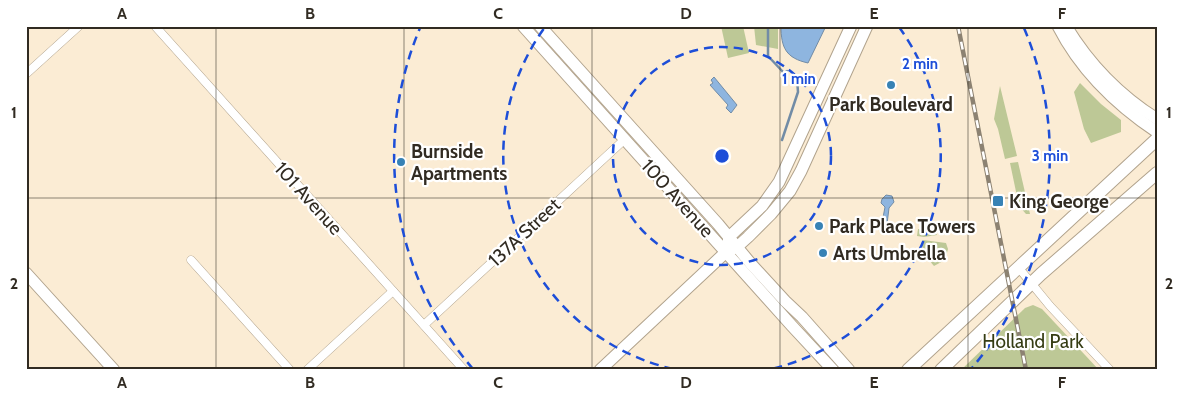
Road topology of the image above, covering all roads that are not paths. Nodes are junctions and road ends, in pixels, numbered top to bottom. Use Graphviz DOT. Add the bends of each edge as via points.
graph roads {
  1 [pos="79,26"];
  2 [pos="155,26"];
  3 [pos="524,26"];
  4 [pos="540,26"];
  5 [pos="851,26"];
  6 [pos="867,26"];
  7 [pos="1058,26"];
  8 [pos="1066,26"];
  9 [pos="26,74"];
  10 [pos="1157,119"];
  11 [pos="1157,132"];
  12 [pos="624,139"];
  13 [pos="1157,140"];
  14 [pos="1157,173"];
  15 [pos="729,237"];
  16 [pos="737,247"];
  17 [pos="726,252"];
  18 [pos="191,260"];
  19 [pos="1018,267"];
  20 [pos="26,274"];
  21 [pos="1032,283"];
  22 [pos="393,291"];
  23 [pos="424,325"];
  24 [pos="114,370"];
  25 [pos="290,370"];
  26 [pos="307,370"];
  27 [pos="464,370"];
  28 [pos="600,370"];
  29 [pos="833,370"];
  30 [pos="849,370"];
  31 [pos="908,370"];
  32 [pos="941,370"];
  33 [pos="1110,370"];
  1 -- 9 [label="street"];
  2 -- 22 [label="street, 101 Avenue"];
  3 -- 12 [label="main road, 100 Avenue"];
  4 -- 15 [label="main road, 100 Avenue"];
  5 -- 15 [label="main road" via="779,182 762,206"];
  6 -- 16 [label="main road" via="790,191"];
  7 -- 11 [label="main road" via="1069,48 1093,79 1124,108"];
  8 -- 10 [label="main road" via="1108,81"];
  12 -- 17 [label="main road, 100 Avenue"];
  12 -- 23 [label="street, 137A Street"];
  13 -- 19 [label="main road"];
  14 -- 21 [label="main road"];
  15 -- 16 [label="main road, 100 Avenue"];
  15 -- 17 [label="main road"];
  16 -- 17 [label="main road"];
  16 -- 30 [label="main road, 100 Avenue"];
  17 -- 28 [label="main road"];
  17 -- 29 [label="main road, 100 Avenue"];
  18 -- 25 [label="street"];
  19 -- 21 [label="street"];
  19 -- 31 [label="main road"];
  20 -- 24 [label="main road"];
  21 -- 32 [label="main road"];
  21 -- 33 [label="street"];
  22 -- 23 [label="street, 101 Avenue"];
  22 -- 26 [label="street"];
  23 -- 27 [label="street, 101 Avenue"];
}
